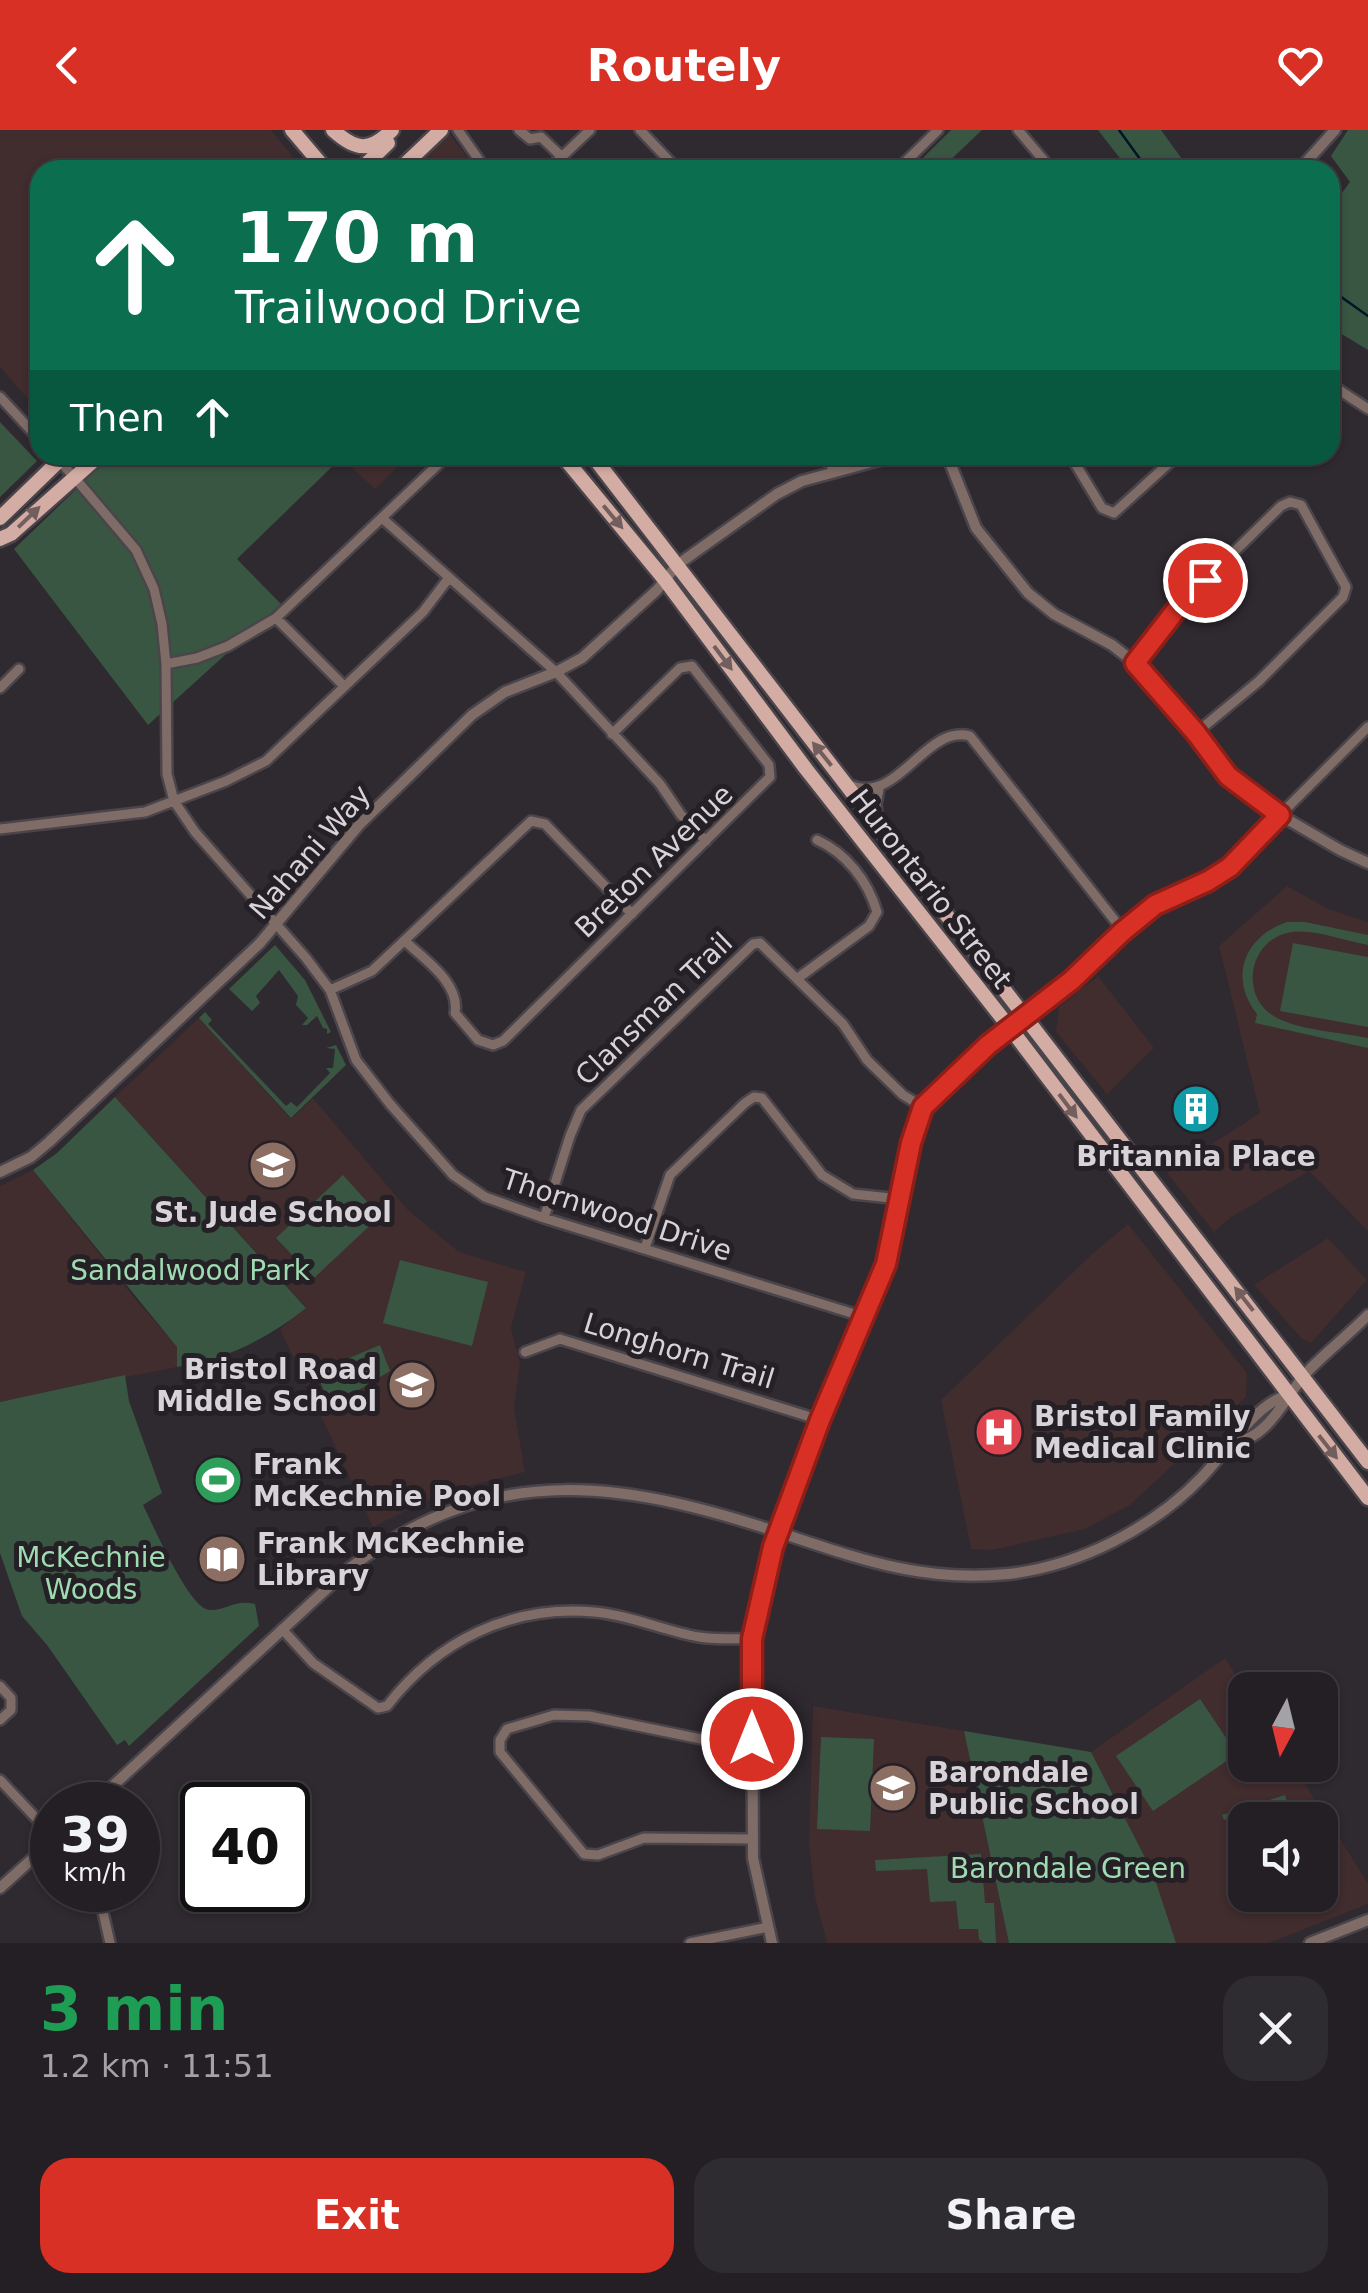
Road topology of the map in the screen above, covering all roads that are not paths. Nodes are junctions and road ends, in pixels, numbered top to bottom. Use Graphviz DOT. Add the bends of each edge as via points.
graph roads {
  1 [pos="292,130"];
  2 [pos="332,130"];
  3 [pos="392,130"];
  4 [pos="402,130"];
  5 [pos="441,130"];
  6 [pos="458,130"];
  7 [pos="518,130"];
  8 [pos="545,130"];
  9 [pos="590,130"];
  10 [pos="640,130"];
  11 [pos="938,130"];
  12 [pos="1018,130"];
  13 [pos="1335,130"];
  14 [pos="563,156"];
  15 [pos="318,160"];
  16 [pos="355,160"];
  17 [pos="371,160"];
  18 [pos="411,160"];
  19 [pos="479,160"];
  20 [pos="559,160"];
  21 [pos="668,160"];
  22 [pos="906,160"];
  23 [pos="1044,160"];
  24 [pos="1308,160"];
  25 [pos="1340,391"];
  26 [pos="0,397"];
  27 [pos="1368,409"];
  28 [pos="30,429"];
  29 [pos="51,465"];
  30 [pos="65,465"];
  31 [pos="91,465"];
  32 [pos="437,465"];
  33 [pos="570,465"];
  34 [pos="600,465"];
  35 [pos="605,465"];
  36 [pos="831,465"];
  37 [pos="860,465"];
  38 [pos="952,465"];
  39 [pos="1076,465"];
  40 [pos="1167,465"];
  41 [pos="602,468"];
  42 [pos="833,472"];
  43 [pos="77,480"];
  44 [pos="0,518"];
  45 [pos="383,518"];
  46 [pos="0,538"];
  47 [pos="678,566"];
  48 [pos="448,579"];
  49 [pos="665,580"];
  50 [pos="276,618"];
  51 [pos="1135,663"];
  52 [pos="166,664"];
  53 [pos="19,669"];
  54 [pos="556,672"];
  55 [pos="344,686"];
  56 [pos="0,688"];
  57 [pos="1368,728"];
  58 [pos="1196,733"];
  59 [pos="612,734"];
  60 [pos="844,782"];
  61 [pos="879,789"];
  62 [pos="174,800"];
  63 [pos="1280,815"];
  64 [pos="0,829"];
  65 [pos="884,830"];
  66 [pos="817,840"];
  67 [pos="706,841"];
  68 [pos="1368,862"];
  69 [pos="632,914"];
  70 [pos="277,925"];
  71 [pos="1122,932"];
  72 [pos="406,942"];
  73 [pos="798,978"];
  74 [pos="330,990"];
  75 [pos="1026,1017"];
  76 [pos="1010,1028"];
  77 [pos="923,1107"];
  78 [pos="0,1172"];
  79 [pos="900,1199"];
  80 [pos="544,1218"];
  81 [pos="645,1248"];
  82 [pos="1368,1315"];
  83 [pos="861,1316"];
  84 [pos="525,1352"];
  85 [pos="1303,1376"];
  86 [pos="1288,1395"];
  87 [pos="820,1420"];
  88 [pos="1368,1462"];
  89 [pos="1368,1498"];
  90 [pos="778,1532"];
  91 [pos="282,1629"];
  92 [pos="752,1639"];
  93 [pos="0,1686"];
  94 [pos="0,1720"];
  95 [pos="752,1739"];
  96 [pos="0,1780"];
  97 [pos="117,1782"];
  98 [pos="30,1813"];
  99 [pos="752,1839"];
  100 [pos="30,1859"];
  101 [pos="0,1888"];
  102 [pos="103,1912"];
  103 [pos="1368,1920"];
  104 [pos="768,1927"];
  105 [pos="110,1943"];
  106 [pos="690,1943"];
  107 [pos="772,1943"];
  108 [pos="1310,1943"];
  1 -- 15 [label="main road"];
  2 -- 3 [label="main road" via="360,146"];
  2 -- 16 [label="main road"];
  4 -- 17 [label="main road"];
  5 -- 18 [label="main road"];
  6 -- 19 [label="street"];
  7 -- 14 [label="street" via="530,139 541,137"];
  8 -- 14 [label="street"];
  9 -- 14 [label="street"];
  10 -- 21 [label="street"];
  11 -- 22 [label="street"];
  12 -- 23 [label="street"];
  13 -- 24 [label="street"];
  14 -- 20 [label="street"];
  25 -- 27 [label="street"];
  26 -- 28 [label="street"];
  29 -- 44 [label="main road"];
  30 -- 43 [label="street, Thornwood Drive"];
  31 -- 43 [label="main road"];
  32 -- 45 [label="street"];
  33 -- 49 [label="main road, Hurontario Street, one-way"];
  34 -- 41 [label="main road, Hurontario Street"];
  35 -- 41 [label="street"];
  36 -- 42 [label="street"];
  37 -- 42 [label="street, Nahani Way"];
  38 -- 51 [label="street" via="976,528 1028,593"];
  39 -- 40 [label="street" via="1096,500 1114,513"];
  41 -- 47 [label="main road, Hurontario Street"];
  42 -- 47 [label="street, Nahani Way" via="777,494"];
  46 -- 43 [label="main road, one-way"];
  43 -- 52 [label="street, Thornwood Drive" via="142,563 154,589"];
  45 -- 48 [label="street"];
  45 -- 50 [label="street"];
  47 -- 49 [label="street, Nahani Way"];
  60 -- 47 [label="main road, Hurontario Street, one-way"];
  48 -- 54 [label="street"];
  48 -- 55 [label="street" via="423,612"];
  49 -- 54 [label="street, Nahani Way" via="596,646"];
  49 -- 76 [label="main road, Hurontario Street, one-way"];
  50 -- 52 [label="street" via="228,646"];
  50 -- 55 [label="street"];
  51 -- 58 [label="street"];
  51 -- 58 [label="street" via="1180,605 1281,506 1302,505 1346,587 1343,597"];
  52 -- 62 [label="street, Thornwood Drive" via="166,774"];
  53 -- 56 [label="street"];
  54 -- 59 [label="street"];
  54 -- 70 [label="street, Nahani Way" via="504,692 472,715 359,825"];
  55 -- 62 [label="street" via="266,761"];
  57 -- 63 [label="street"];
  58 -- 63 [label="street" via="1237,785"];
  59 -- 67 [label="street"];
  59 -- 67 [label="street, Breton Avenue" via="680,668 697,669 771,772"];
  60 -- 61 [label="street"];
  60 -- 65 [label="main road, Hurontario Street"];
  61 -- 65 [label="street" via="876,816"];
  61 -- 71 [label="street" via="932,748 955,735 970,736"];
  62 -- 64 [label="street" via="116,817"];
  62 -- 70 [label="street, Thornwood Drive"];
  63 -- 68 [label="street"];
  63 -- 71 [label="street" via="1230,867 1155,905"];
  65 -- 75 [label="main road, Hurontario Street"];
  66 -- 73 [label="street" via="839,850 877,912 869,926"];
  67 -- 69 [label="street, Breton Avenue"];
  69 -- 72 [label="street" via="545,824 530,821"];
  69 -- 72 [label="street, Breton Avenue" via="492,1045 458,1018 445,980"];
  70 -- 74 [label="street, Thornwood Drive"];
  70 -- 78 [label="street, Nahani Way" via="50,1142"];
  71 -- 75 [label="street"];
  72 -- 74 [label="street" via="372,971"];
  73 -- 77 [label="street, Clansman Trail" via="867,1060"];
  73 -- 80 [label="street, Clansman Trail" via="760,943 749,948 582,1110"];
  74 -- 80 [label="street, Thornwood Drive" via="356,1060 453,1175 485,1197"];
  75 -- 76 [label="street"];
  85 -- 75 [label="main road, Hurontario Street, one-way"];
  76 -- 77 [label="street"];
  76 -- 86 [label="main road, Hurontario Street, one-way"];
  77 -- 79 [label="street"];
  79 -- 81 [label="street" via="853,1194 822,1175 762,1098 754,1098 670,1175"];
  79 -- 83 [label="street" via="886,1264"];
  80 -- 81 [label="street, Thornwood Drive"];
  81 -- 83 [label="street, Thornwood Drive"];
  82 -- 85 [label="street"];
  83 -- 87 [label="street"];
  84 -- 87 [label="street, Longhorn Trail" via="560,1339"];
  85 -- 86 [label="street"];
  85 -- 88 [label="main road, Hurontario Street"];
  86 -- 89 [label="main road, Hurontario Street, one-way"];
  86 -- 90 [label="street" via="1283,1407 1246,1441 1234,1443 1175,1502 1136,1529 1069,1559 971,1576 926,1574"];
  87 -- 90 [label="street"];
  90 -- 91 [label="street" via="617,1491 554,1489 491,1498 393,1538"];
  90 -- 92 [label="street"];
  91 -- 92 [label="street" via="313,1662 378,1708 388,1706 434,1657 477,1630 530,1613 595,1612 700,1637"];
  91 -- 97 [label="street"];
  92 -- 95 [label="street"];
  93 -- 94 [label="street" via="11,1710"];
  95 -- 99 [label="street"];
  95 -- 99 [label="street" via="700,1739 554,1715 506,1729 500,1740 500,1752 584,1854 644,1838"];
  96 -- 98 [label="street"];
  99 -- 104 [label="street"];
  100 -- 101 [label="street"];
  102 -- 105 [label="street"];
  103 -- 108 [label="street"];
  104 -- 106 [label="street"];
  104 -- 107 [label="street"];
}
